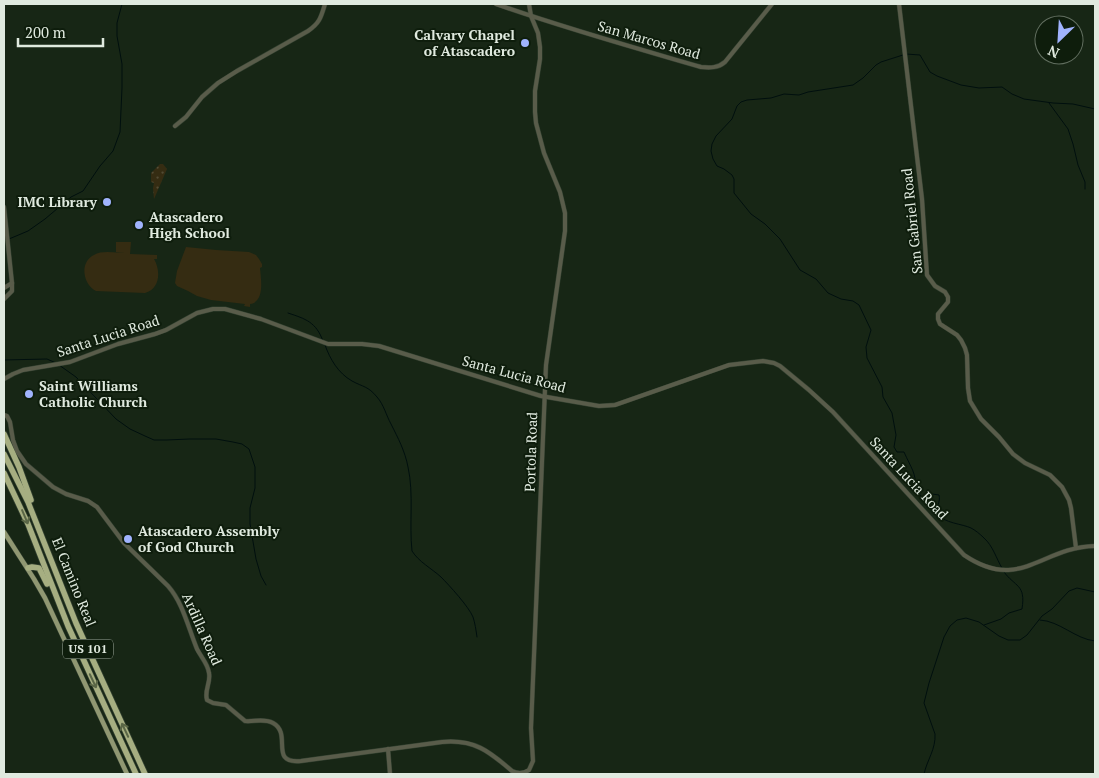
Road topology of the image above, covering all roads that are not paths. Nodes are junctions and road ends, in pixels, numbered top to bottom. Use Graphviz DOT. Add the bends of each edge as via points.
graph roads {
  1 [pos="325,4"];
  2 [pos="496,4"];
  3 [pos="529,4"];
  4 [pos="772,4"];
  5 [pos="898,4"];
  6 [pos="531,16"];
  7 [pos="174,126"];
  8 [pos="4,207"];
  9 [pos="12,283"];
  10 [pos="4,288"];
  11 [pos="4,299"];
  12 [pos="4,379"];
  13 [pos="544,397"];
  14 [pos="4,415"];
  15 [pos="4,434"];
  16 [pos="4,454"];
  17 [pos="4,472"];
  18 [pos="36,521"];
  19 [pos="4,532"];
  20 [pos="1095,546"];
  21 [pos="1076,548"];
  22 [pos="28,568"];
  23 [pos="56,596"];
  24 [pos="388,749"];
  25 [pos="512,771"];
  26 [pos="127,774"];
  27 [pos="136,774"];
  28 [pos="146,774"];
  29 [pos="390,774"];
  1 -- 7 [label="street" via="316,25 228,76"];
  2 -- 6 [label="street, San Marcos Road"];
  3 -- 6 [label="street, Portola Road"];
  4 -- 6 [label="street, San Marcos Road" via="725,62 711,68"];
  5 -- 21 [label="street, San Gabriel Road" via="927,275 948,297 938,319 940,324 957,335 965,348 970,401 981,419 1013,454 1050,475 1062,487 1069,500"];
  6 -- 13 [label="street, Portola Road" via="540,46 534,112 544,153 560,192 565,231"];
  8 -- 9 [label="street"];
  9 -- 10 [label="street"];
  9 -- 11 [label="street" via="12,291"];
  12 -- 13 [label="street, Santa Lucia Road" via="22,370 60,365 166,330 197,313 217,308 261,319 328,344 379,346"];
  13 -- 21 [label="street, Santa Lucia Road" via="609,406 729,365 774,363 832,411 959,549 974,561 991,568 1014,570"];
  13 -- 25 [label="street, Portola Road" via="531,728 533,761 525,773"];
  14 -- 24 [label="street, Ardilla Road" via="10,422 17,451 26,464 53,487 97,507 124,543 174,594 209,672 206,693 209,701 226,704 245,721 274,723 281,734 283,754 290,760"];
  15 -- 18 [label="highway" via="28,489"];
  16 -- 18 [label="highway, El Camino Real / US 101"];
  17 -- 23 [label="highway, El Camino Real / US 101, one-way"];
  28 -- 18 [label="highway, El Camino Real / US 101, one-way" via="76,623"];
  19 -- 22 [label="main road"];
  20 -- 21 [label="street, Santa Lucia Road"];
  22 -- 23 [label="highway" via="41,570"];
  22 -- 26 [label="main road"];
  23 -- 27 [label="highway, El Camino Real / US 101, one-way"];
  24 -- 25 [label="street, Ardilla Road" via="462,742 486,750"];
  24 -- 29 [label="street"];
}
